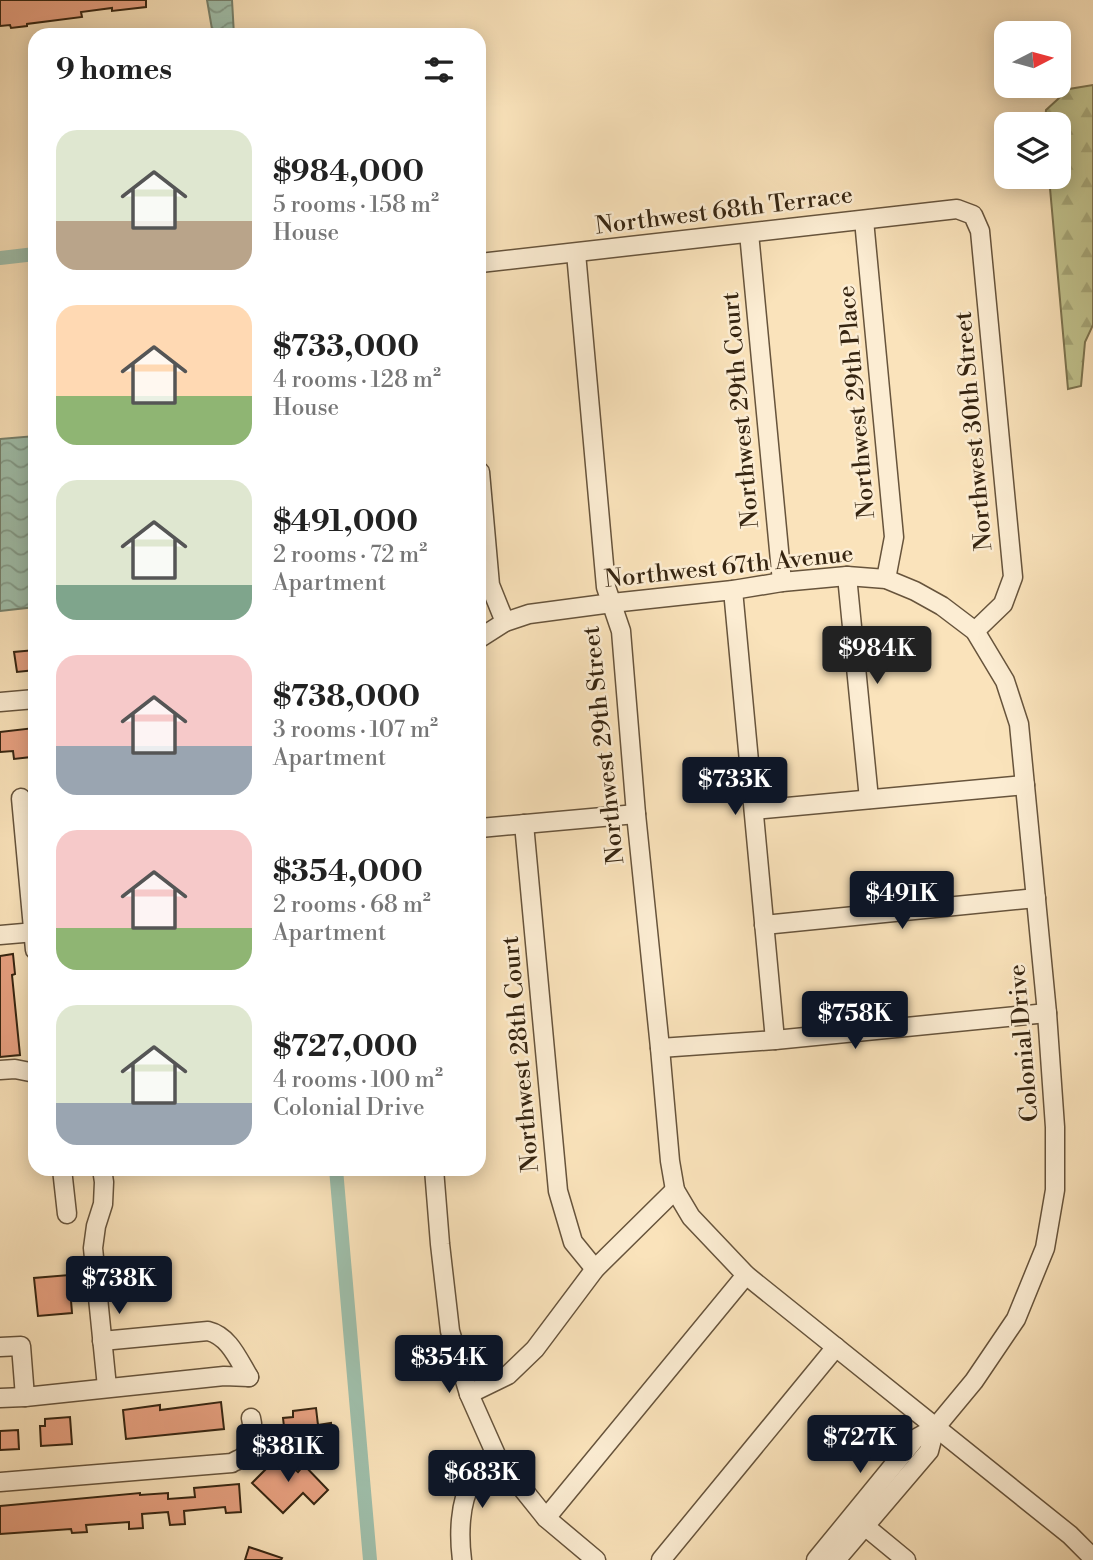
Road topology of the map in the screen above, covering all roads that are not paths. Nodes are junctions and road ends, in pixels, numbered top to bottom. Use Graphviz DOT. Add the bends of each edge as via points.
graph roads {
  1 [pos="974,215"];
  2 [pos="864,220"];
  3 [pos="749,233"];
  4 [pos="576,253"];
  5 [pos="486,263"];
  6 [pos="486,540"];
  7 [pos="847,576"];
  8 [pos="886,579"];
  9 [pos="782,582"];
  10 [pos="733,590"];
  11 [pos="612,603"];
  12 [pos="505,622"];
  13 [pos="975,631"];
  14 [pos="486,635"];
  15 [pos="28,700"];
  16 [pos="0,702"];
  17 [pos="1025,785"];
  18 [pos="20,798"];
  19 [pos="869,799"];
  20 [pos="754,810"];
  21 [pos="636,814"];
  22 [pos="524,824"];
  23 [pos="486,827"];
  24 [pos="28,865"];
  25 [pos="1036,898"];
  26 [pos="764,925"];
  27 [pos="28,933"];
  28 [pos="0,935"];
  29 [pos="1047,1013"];
  30 [pos="775,1040"];
  31 [pos="660,1048"];
  32 [pos="0,1070"];
  33 [pos="28,1072"];
  34 [pos="63,1176"];
  35 [pos="103,1176"];
  36 [pos="435,1176"];
  37 [pos="675,1190"];
  38 [pos="67,1214"];
  39 [pos="595,1269"];
  40 [pos="746,1275"];
  41 [pos="102,1341"];
  42 [pos="836,1347"];
  43 [pos="0,1348"];
  44 [pos="107,1387"];
  45 [pos="469,1394"];
  46 [pos="25,1397"];
  47 [pos="0,1398"];
  48 [pos="251,1418"];
  49 [pos="935,1428"];
  50 [pos="497,1457"];
  51 [pos="0,1482"];
  52 [pos="545,1518"];
  53 [pos="858,1521"];
  54 [pos="1093,1558"];
  55 [pos="462,1560"];
  56 [pos="596,1560"];
  57 [pos="661,1560"];
  58 [pos="816,1560"];
  59 [pos="836,1560"];
  60 [pos="906,1560"];
  1 -- 2 [label="street, Northwest 68th Terrace" via="957,209"];
  1 -- 13 [label="street, Northwest 30th Street" via="981,231 1013,577 1003,604"];
  2 -- 3 [label="street, Northwest 68th Terrace"];
  2 -- 8 [label="street, Northwest 29th Place" via="894,537"];
  3 -- 4 [label="street, Northwest 68th Terrace"];
  3 -- 9 [label="street, Northwest 29th Court"];
  4 -- 5 [label="street, Northwest 68th Terrace"];
  4 -- 11 [label="street, Northwest 29th Street" via="606,587"];
  6 -- 12 [label="street" via="490,585"];
  7 -- 8 [label="street, Northwest 67th Avenue"];
  7 -- 9 [label="street, Northwest 67th Avenue"];
  7 -- 19 [label="street"];
  8 -- 13 [label="street, Northwest 67th Avenue" via="942,606"];
  9 -- 10 [label="street, Northwest 67th Avenue"];
  10 -- 11 [label="street, Northwest 67th Avenue"];
  10 -- 20 [label="street"];
  11 -- 12 [label="street, Northwest 67th Avenue" via="528,614"];
  11 -- 21 [label="street, Northwest 29th Street" via="621,631"];
  12 -- 14 [label="street, Northwest 67th Avenue"];
  13 -- 17 [label="street, Colonial Drive" via="1005,681 1019,724"];
  15 -- 16 [label="street"];
  17 -- 19 [label="street"];
  17 -- 25 [label="street, Colonial Drive"];
  18 -- 24 [label="street"];
  19 -- 20 [label="street"];
  20 -- 26 [label="street"];
  21 -- 22 [label="street"];
  21 -- 31 [label="street, Northwest 29th Street"];
  22 -- 23 [label="street"];
  22 -- 39 [label="street, Northwest 28th Court" via="558,1191 573,1242"];
  25 -- 26 [label="street"];
  25 -- 29 [label="street, Colonial Drive"];
  26 -- 30 [label="street"];
  27 -- 28 [label="street"];
  29 -- 30 [label="street"];
  29 -- 49 [label="street, Colonial Drive" via="1055,1190 1045,1248 1016,1319"];
  30 -- 31 [label="street"];
  31 -- 37 [label="street, Northwest 29th Street"];
  32 -- 33 [label="street"];
  34 -- 38 [label="street"];
  35 -- 41 [label="street" via="103,1204 93,1248"];
  36 -- 45 [label="street" via="450,1331"];
  37 -- 39 [label="street"];
  37 -- 40 [label="street" via="691,1217"];
  39 -- 45 [label="street" via="535,1349 508,1375"];
  40 -- 42 [label="street"];
  40 -- 52 [label="street"];
  41 -- 44 [label="street"];
  41 -- 44 [label="street" via="217,1333 225,1338 248,1377"];
  42 -- 49 [label="street"];
  42 -- 57 [label="street"];
  43 -- 46 [label="street" via="21,1346"];
  44 -- 46 [label="street"];
  45 -- 50 [label="street"];
  46 -- 47 [label="street"];
  48 -- 51 [label="street" via="250,1446 232,1463"];
  49 -- 53 [label="street, Colonial Drive" via="915,1439"];
  49 -- 54 [label="street"];
  50 -- 52 [label="street"];
  50 -- 55 [label="street" via="472,1482 462,1510"];
  52 -- 56 [label="street"];
  53 -- 58 [label="street, Colonial Drive"];
  53 -- 59 [label="street, Colonial Drive"];
  53 -- 60 [label="street"];
}
